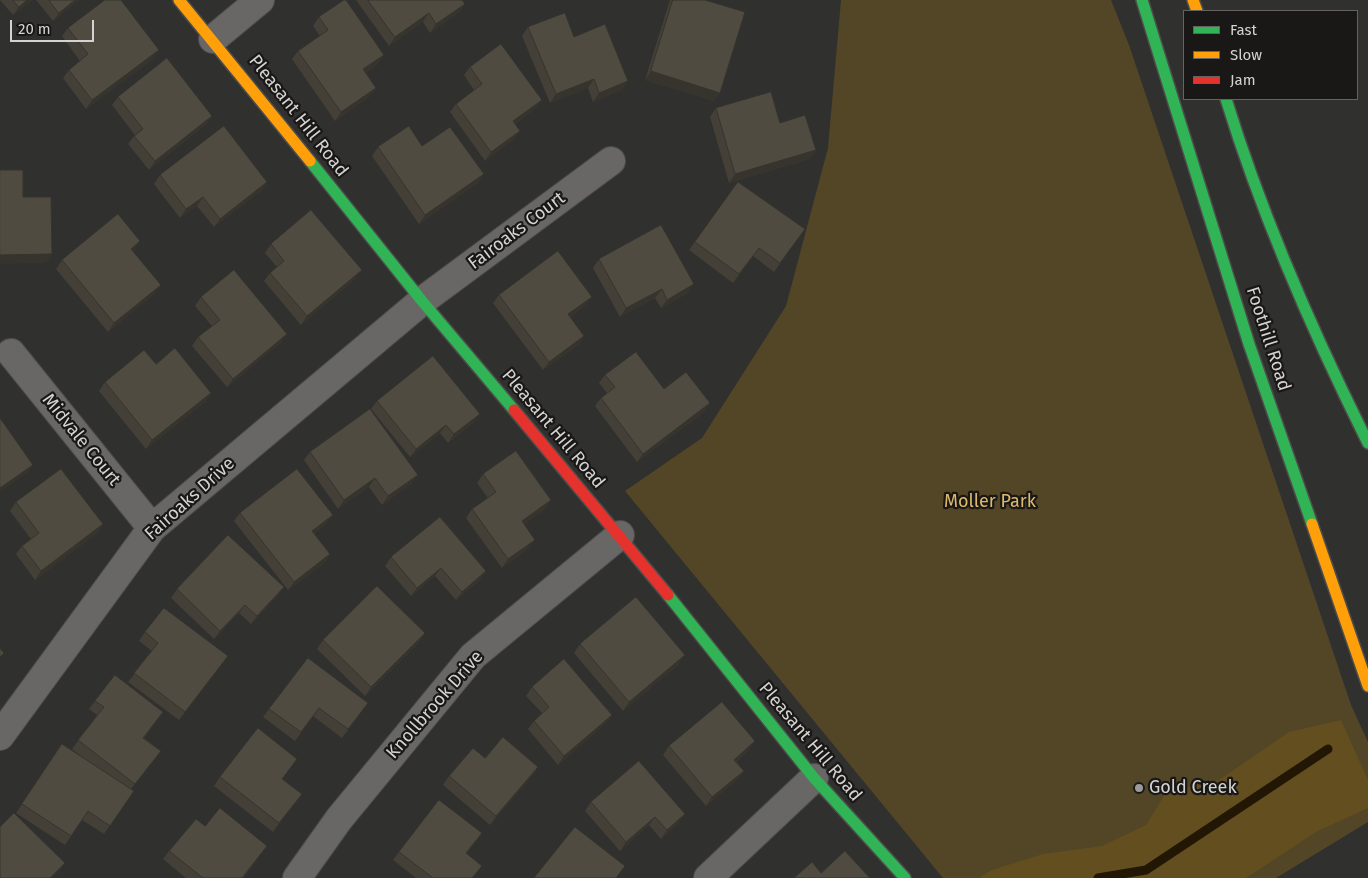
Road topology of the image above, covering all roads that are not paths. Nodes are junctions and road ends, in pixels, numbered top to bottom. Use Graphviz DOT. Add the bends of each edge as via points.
graph roads {
  1 [pos="179,0"];
  2 [pos="260,0"];
  3 [pos="1142,0"];
  4 [pos="214,38"];
  5 [pos="1226,100"];
  6 [pos="611,161"];
  7 [pos="422,301"];
  8 [pos="11,353"];
  9 [pos="1368,443"];
  10 [pos="152,528"];
  11 [pos="620,535"];
  12 [pos="1368,686"];
  13 [pos="0,736"];
  14 [pos="814,778"];
  15 [pos="297,878"];
  16 [pos="708,878"];
  17 [pos="905,878"];
  1 -- 4 [label="street, Pleasant Hill Road"];
  2 -- 4 [label="street"];
  3 -- 12 [label="street, Foothill Road" via="1249,344"];
  4 -- 7 [label="street, Pleasant Hill Road"];
  5 -- 9 [label="street" via="1258,197 1293,284"];
  6 -- 7 [label="street, Fairoaks Court"];
  7 -- 10 [label="street, Fairoaks Drive"];
  7 -- 11 [label="street, Pleasant Hill Road"];
  8 -- 10 [label="street, Midvale Court"];
  10 -- 13 [label="street, Fairoaks Drive"];
  11 -- 14 [label="street, Pleasant Hill Road"];
  11 -- 15 [label="street, Knollbrook Drive" via="473,656 339,819"];
  14 -- 16 [label="street"];
  14 -- 17 [label="street, Pleasant Hill Road"];
}
